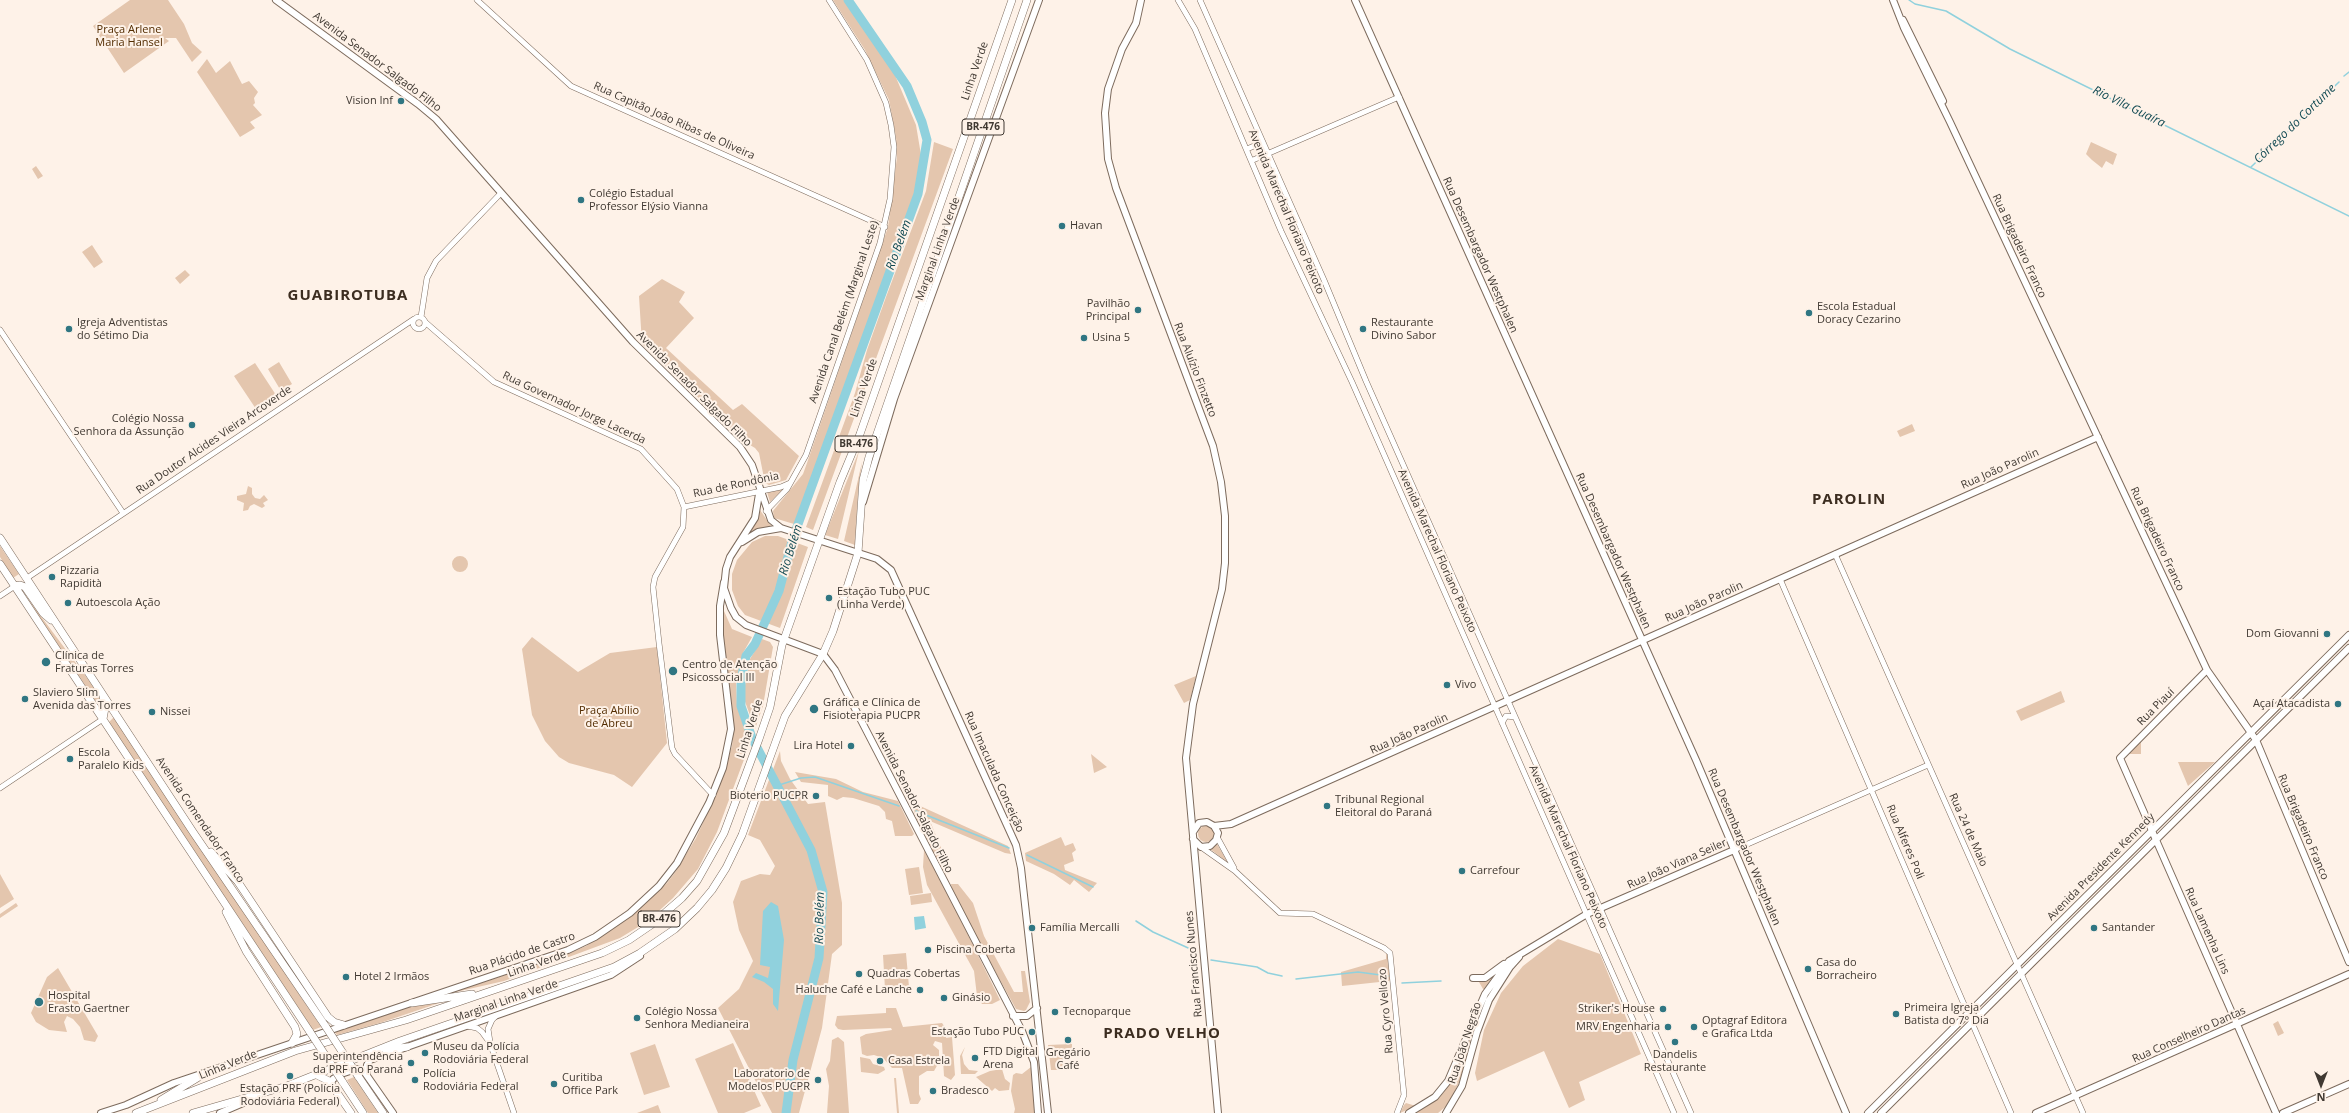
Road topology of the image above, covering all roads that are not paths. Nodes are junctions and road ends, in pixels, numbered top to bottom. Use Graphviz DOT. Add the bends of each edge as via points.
graph roads {
  1 [pos="276,0"];
  2 [pos="477,0"];
  3 [pos="829,0"];
  4 [pos="1012,0"];
  5 [pos="1027,0"];
  6 [pos="1039,0"];
  7 [pos="1141,0"];
  8 [pos="1178,0"];
  9 [pos="1355,0"];
  10 [pos="1893,0"];
  11 [pos="1203,1"];
  12 [pos="1398,97"];
  13 [pos="1262,142"];
  14 [pos="1247,148"];
  15 [pos="1268,154"];
  16 [pos="1252,160"];
  17 [pos="501,193"];
  18 [pos="885,228"];
  19 [pos="421,317"];
  20 [pos="414,319"];
  21 [pos="425,322"];
  22 [pos="0,330"];
  23 [pos="2098,437"];
  24 [pos="791,482"];
  25 [pos="760,491"];
  26 [pos="684,506"];
  27 [pos="861,507"];
  28 [pos="766,511"];
  29 [pos="123,514"];
  30 [pos="781,528"];
  31 [pos="0,538"];
  32 [pos="815,540"];
  33 [pos="739,544"];
  34 [pos="858,553"];
  35 [pos="1835,554"];
  36 [pos="0,564"];
  37 [pos="27,578"];
  38 [pos="1780,579"];
  39 [pos="724,582"];
  40 [pos="15,586"];
  41 [pos="0,596"];
  42 [pos="58,625"];
  43 [pos="2349,635"];
  44 [pos="784,639"];
  45 [pos="1642,640"];
  46 [pos="2349,648"];
  47 [pos="823,654"];
  48 [pos="2207,670"];
  49 [pos="103,693"];
  50 [pos="1508,700"];
  51 [pos="1495,706"];
  52 [pos="1515,717"];
  53 [pos="103,719"];
  54 [pos="1502,723"];
  55 [pos="2251,732"];
  56 [pos="2256,740"];
  57 [pos="1186,758"];
  58 [pos="2120,758"];
  59 [pos="1928,765"];
  60 [pos="0,788"];
  61 [pos="1871,790"];
  62 [pos="713,795"];
  63 [pos="1232,824"];
  64 [pos="1214,826"];
  65 [pos="2152,831"];
  66 [pos="194,832"];
  67 [pos="1192,836"];
  68 [pos="1217,837"];
  69 [pos="2156,840"];
  70 [pos="1201,847"];
  71 [pos="1734,850"];
  72 [pos="1235,871"];
  73 [pos="215,888"];
  74 [pos="1600,909"];
  75 [pos="1587,914"];
  76 [pos="2042,940"];
  77 [pos="656,943"];
  78 [pos="2045,950"];
  79 [pos="1526,951"];
  80 [pos="1509,961"];
  81 [pos="2349,962"];
  82 [pos="2017,965"];
  83 [pos="2021,974"];
  84 [pos="2349,974"];
  85 [pos="1473,978"];
  86 [pos="490,992"];
  87 [pos="1489,1000"];
  88 [pos="412,1003"];
  89 [pos="1037,1008"];
  90 [pos="1968,1013"];
  91 [pos="498,1015"];
  92 [pos="1013,1016"];
  93 [pos="1972,1022"];
  94 [pos="2237,1024"];
  95 [pos="344,1025"];
  96 [pos="466,1026"];
  97 [pos="1941,1040"];
  98 [pos="292,1043"];
  99 [pos="490,1043"];
  100 [pos="407,1047"];
  101 [pos="1947,1048"];
  102 [pos="374,1052"];
  103 [pos="207,1072"];
  104 [pos="367,1074"];
  105 [pos="317,1075"];
  106 [pos="331,1083"];
  107 [pos="2349,1084"];
  108 [pos="1888,1092"];
  109 [pos="261,1095"];
  110 [pos="2076,1096"];
  111 [pos="1895,1099"];
  112 [pos="1420,1107"];
  113 [pos="144,1110"];
  114 [pos="101,1113"];
  115 [pos="136,1113"];
  116 [pos="193,1113"];
  117 [pos="220,1113"];
  118 [pos="351,1113"];
  119 [pos="364,1113"];
  120 [pos="383,1113"];
  121 [pos="393,1113"];
  122 [pos="514,1113"];
  123 [pos="1038,1113"];
  124 [pos="1048,1113"];
  125 [pos="1218,1113"];
  126 [pos="1397,1113"];
  127 [pos="1409,1113"];
  128 [pos="1412,1113"];
  129 [pos="1446,1113"];
  130 [pos="1674,1113"];
  131 [pos="1691,1113"];
  132 [pos="1846,1113"];
  133 [pos="1868,1113"];
  134 [pos="1881,1113"];
  135 [pos="2011,1113"];
  136 [pos="2036,1113"];
  137 [pos="2083,1113"];
  138 [pos="2276,1113"];
  139 [pos="2283,1113"];
  1 -- 17 [label="main road, Avenida Senador Salgado Filho" via="428,112"];
  2 -- 18 [label="street, Rua Capitão João Ribas de Oliveira" via="571,86"];
  3 -- 18 [label="street, Avenida Canal Belém (Marginal Leste)" via="871,67 889,113 893,135 893,158"];
  4 -- 32 [label="highway, Linha Verde / BR-476" via="860,434"];
  5 -- 27 [label="highway, BR-476" via="869,457"];
  6 -- 27 [label="main road, Marginal Linha Verde" via="894,399"];
  7 -- 57 [label="main road, Rua Aluízio Finzetto" via="1136,23 1117,61 1108,89 1105,113 1108,159 1116,188 1213,446 1221,482 1224,516 1225,563 1222,589 1193,704"];
  8 -- 14 [label="street, Avenida Marechal Floriano Peixoto" via="1195,29"];
  9 -- 12 [label="main road, Rua Desembargador Westphalen"];
  10 -- 23 [label="main road, Rua Brigadeiro Franco" via="1940,94 1950,122"];
  11 -- 13 [label="street, Avenida Marechal Floriano Peixoto"];
  12 -- 15 [label="street"];
  12 -- 45 [label="main road, Rua Desembargador Westphalen"];
  13 -- 14 [label="street"];
  13 -- 15 [label="street, Avenida Marechal Floriano Peixoto"];
  14 -- 16 [label="street, Avenida Marechal Floriano Peixoto"];
  15 -- 16 [label="street"];
  15 -- 50 [label="street, Avenida Marechal Floriano Peixoto"];
  16 -- 51 [label="street, Avenida Marechal Floriano Peixoto" via="1280,230 1352,382"];
  17 -- 19 [label="street" via="436,261 427,278"];
  17 -- 25 [label="main road, Avenida Senador Salgado Filho" via="632,342 740,447 752,465"];
  18 -- 24 [label="street, Avenida Canal Belém (Marginal Leste)" via="806,455"];
  19 -- 20 [label="street"];
  19 -- 21 [label="street"];
  20 -- 21 [label="street" via="413,325 417,329 423,327"];
  20 -- 29 [label="street, Rua Doutor Alcides Vieira Arcoverde"];
  21 -- 26 [label="street, Rua Governador Jorge Lacerda" via="494,382 641,449 675,486"];
  22 -- 29 [label="street"];
  23 -- 35 [label="main road, Rua João Parolin"];
  23 -- 48 [label="main road, Rua Brigadeiro Franco"];
  24 -- 25 [label="street, Rua de Rondônia"];
  24 -- 28 [label="street, Avenida Canal Belém (Marginal Leste)"];
  25 -- 26 [label="street, Rua de Rondônia"];
  25 -- 28 [label="main road, Rua Imaculada Conceição"];
  25 -- 33 [label="main road, Avenida Senador Salgado Filho" via="755,518"];
  26 -- 62 [label="street, Rua Governador Jorge Lacerda" via="683,527 655,577 653,596 672,748"];
  27 -- 34 [label="highway, BR-476"];
  28 -- 30 [label="main road, Rua Imaculada Conceição" via="771,520"];
  29 -- 37 [label="street, Rua Doutor Alcides Vieira Arcoverde"];
  30 -- 32 [label="main road, Rua Imaculada Conceição"];
  30 -- 33 [label="main road, Rua Imaculada Conceição" via="758,532"];
  31 -- 37 [label="highway, Avenida Comendador Franco"];
  32 -- 34 [label="main road, Rua Imaculada Conceição"];
  32 -- 44 [label="highway, Linha Verde / BR-476"];
  33 -- 39 [label="main road, Avenida Senador Salgado Filho" via="728,562"];
  34 -- 47 [label="highway, BR-476"];
  34 -- 89 [label="main road, Rua Imaculada Conceição" via="877,560 892,570 1016,845 1021,868"];
  35 -- 38 [label="main road, Rua João Parolin"];
  35 -- 59 [label="street, Rua 24 de Maio"];
  36 -- 40 [label="highway"];
  37 -- 42 [label="highway, Avenida Comendador Franco"];
  38 -- 45 [label="main road, Rua João Parolin"];
  38 -- 61 [label="street, Rua Alferes Poli"];
  39 -- 44 [label="main road, Avenida Senador Salgado Filho" via="726,597 739,620 750,627"];
  39 -- 62 [label="main road, Rua Plácido de Castro" via="720,606 720,635 731,729 728,751"];
  40 -- 41 [label="street"];
  40 -- 42 [label="highway" via="25,587 43,613"];
  40 -- 53 [label="highway"];
  42 -- 49 [label="highway, Avenida Comendador Franco"];
  43 -- 55 [label="main road, Avenida Presidente Kennedy"];
  44 -- 47 [label="main road, Avenida Senador Salgado Filho"];
  44 -- 86 [label="highway, Linha Verde / BR-476" via="770,707 760,738 729,821 710,861 697,881 674,906 638,934 611,949"];
  45 -- 50 [label="main road, Rua João Parolin"];
  45 -- 71 [label="main road, Rua Desembargador Westphalen"];
  46 -- 56 [label="main road, Avenida Presidente Kennedy"];
  47 -- 77 [label="highway, BR-476" via="788,711 737,845 712,890 688,917"];
  47 -- 92 [label="main road, Avenida Senador Salgado Filho" via="835,670"];
  48 -- 55 [label="main road, Rua Brigadeiro Franco"];
  48 -- 58 [label="main road, Rua Piauí"];
  49 -- 53 [label="highway"];
  49 -- 66 [label="highway, Avenida Comendador Franco"];
  50 -- 51 [label="main road, Rua João Parolin"];
  50 -- 52 [label="street, Avenida Marechal Floriano Peixoto"];
  51 -- 54 [label="street, Avenida Marechal Floriano Peixoto"];
  51 -- 63 [label="main road, Rua João Parolin"];
  52 -- 54 [label="street" via="1506,716"];
  52 -- 74 [label="street, Avenida Marechal Floriano Peixoto"];
  53 -- 60 [label="street"];
  53 -- 73 [label="highway"];
  54 -- 75 [label="street, Avenida Marechal Floriano Peixoto"];
  55 -- 56 [label="main road, Rua Brigadeiro Franco"];
  55 -- 65 [label="main road, Avenida Presidente Kennedy"];
  56 -- 69 [label="main road, Avenida Presidente Kennedy"];
  56 -- 81 [label="main road, Rua Brigadeiro Franco"];
  57 -- 67 [label="main road, Rua Francisco Nunes"];
  58 -- 65 [label="main road, Rua Lamenha Lins"];
  59 -- 61 [label="street, Rua João Viana Seiler"];
  59 -- 82 [label="street, Rua 24 de Maio"];
  61 -- 71 [label="street, Rua João Viana Seiler"];
  61 -- 90 [label="street, Rua Alferes Poli"];
  62 -- 88 [label="main road, Rua Plácido de Castro" via="671,872 636,908 617,923 568,950"];
  63 -- 64 [label="main road, Rua João Parolin"];
  63 -- 68 [label="main road, Rua João Parolin"];
  64 -- 67 [label="main road" via="1207,822 1199,823"];
  64 -- 68 [label="main road"];
  65 -- 69 [label="main road, Rua Lamenha Lins"];
  65 -- 76 [label="main road, Avenida Presidente Kennedy"];
  66 -- 95 [label="highway" via="238,882 328,1017"];
  66 -- 120 [label="highway, Avenida Comendador Franco, bridge"];
  67 -- 70 [label="main road"];
  67 -- 125 [label="main road, Rua Francisco Nunes"];
  68 -- 70 [label="main road" via="1210,846"];
  68 -- 72 [label="street"];
  69 -- 78 [label="main road, Avenida Presidente Kennedy"];
  69 -- 94 [label="main road, Rua Lamenha Lins"];
  70 -- 72 [label="street"];
  71 -- 74 [label="main road, Rua João Viana Seiler"];
  71 -- 132 [label="main road, Rua Desembargador Westphalen"];
  72 -- 126 [label="street, Rua Cyro Vellozo" via="1280,913 1313,914 1390,953 1403,1100"];
  73 -- 98 [label="highway" via="241,943 296,1027 297,1034"];
  73 -- 119 [label="highway, bridge"];
  74 -- 75 [label="main road, Rua João Viana Seiler"];
  74 -- 131 [label="street, Avenida Marechal Floriano Peixoto"];
  75 -- 79 [label="main road, Rua João Viana Seiler"];
  75 -- 130 [label="street, Avenida Marechal Floriano Peixoto"];
  76 -- 78 [label="main road"];
  76 -- 82 [label="main road, Avenida Presidente Kennedy"];
  77 -- 91 [label="main road, Marginal Linha Verde" via="611,975"];
  77 -- 102 [label="highway, BR-476" via="604,971"];
  78 -- 83 [label="main road, Avenida Presidente Kennedy"];
  79 -- 80 [label="main road, Rua João Viana Seiler"];
  79 -- 87 [label="main road, Rua João Viana Seiler" via="1510,966"];
  80 -- 85 [label="main road" via="1485,978"];
  80 -- 112 [label="main road, Rua João Viana Seiler" via="1485,994 1448,1081 1435,1097"];
  82 -- 83 [label="street, Rua 24 de Maio"];
  82 -- 90 [label="main road, Avenida Presidente Kennedy"];
  83 -- 93 [label="main road, Avenida Presidente Kennedy"];
  83 -- 110 [label="street, Rua 24 de Maio"];
  84 -- 94 [label="main road, Rua Conselheiro Dantas"];
  86 -- 88 [label="highway"];
  86 -- 113 [label="highway, Linha Verde / BR-476" via="395,1024 295,1051"];
  87 -- 129 [label="main road, Rua João Negrão" via="1476,1032 1462,1086"];
  88 -- 95 [label="main road, Rua Plácido de Castro"];
  89 -- 92 [label="main road" via="1027,1016"];
  89 -- 124 [label="main road, Rua Imaculada Conceição"];
  90 -- 93 [label="street, Rua Alferes Poli"];
  90 -- 97 [label="main road, Avenida Presidente Kennedy"];
  91 -- 96 [label="main road, Marginal Linha Verde"];
  91 -- 99 [label="street" via="490,1024"];
  92 -- 123 [label="main road, Avenida Senador Salgado Filho" via="1034,1062"];
  93 -- 101 [label="main road, Avenida Presidente Kennedy"];
  93 -- 135 [label="street, Rua Alferes Poli"];
  94 -- 110 [label="main road, Rua Conselheiro Dantas"];
  94 -- 138 [label="main road, Rua Lamenha Lins"];
  95 -- 98 [label="main road"];
  96 -- 99 [label="street" via="477,1028"];
  96 -- 100 [label="main road, Marginal Linha Verde"];
  97 -- 101 [label="main road"];
  97 -- 108 [label="main road, Avenida Presidente Kennedy"];
  98 -- 103 [label="main road"];
  99 -- 122 [label="street"];
  100 -- 102 [label="highway"];
  100 -- 104 [label="main road, Marginal Linha Verde" via="370,1060"];
  101 -- 111 [label="main road, Avenida Presidente Kennedy"];
  102 -- 105 [label="highway, BR-476"];
  103 -- 113 [label="highway"];
  103 -- 114 [label="main road"];
  104 -- 106 [label="main road" via="361,1069 353,1070 334,1078"];
  104 -- 121 [label="main road"];
  105 -- 106 [label="highway"];
  105 -- 109 [label="highway, BR-476"];
  106 -- 118 [label="highway"];
  107 -- 139 [label="main road"];
  108 -- 111 [label="main road"];
  108 -- 133 [label="main road, Avenida Presidente Kennedy"];
  109 -- 116 [label="highway, BR-476"];
  109 -- 117 [label="main road"];
  110 -- 136 [label="main road, Rua Conselheiro Dantas"];
  110 -- 137 [label="street, Rua 24 de Maio"];
  111 -- 134 [label="main road, Avenida Presidente Kennedy"];
  112 -- 127 [label="main road"];
  112 -- 128 [label="main road"];
  113 -- 115 [label="highway, Linha Verde / BR-476"];
}
